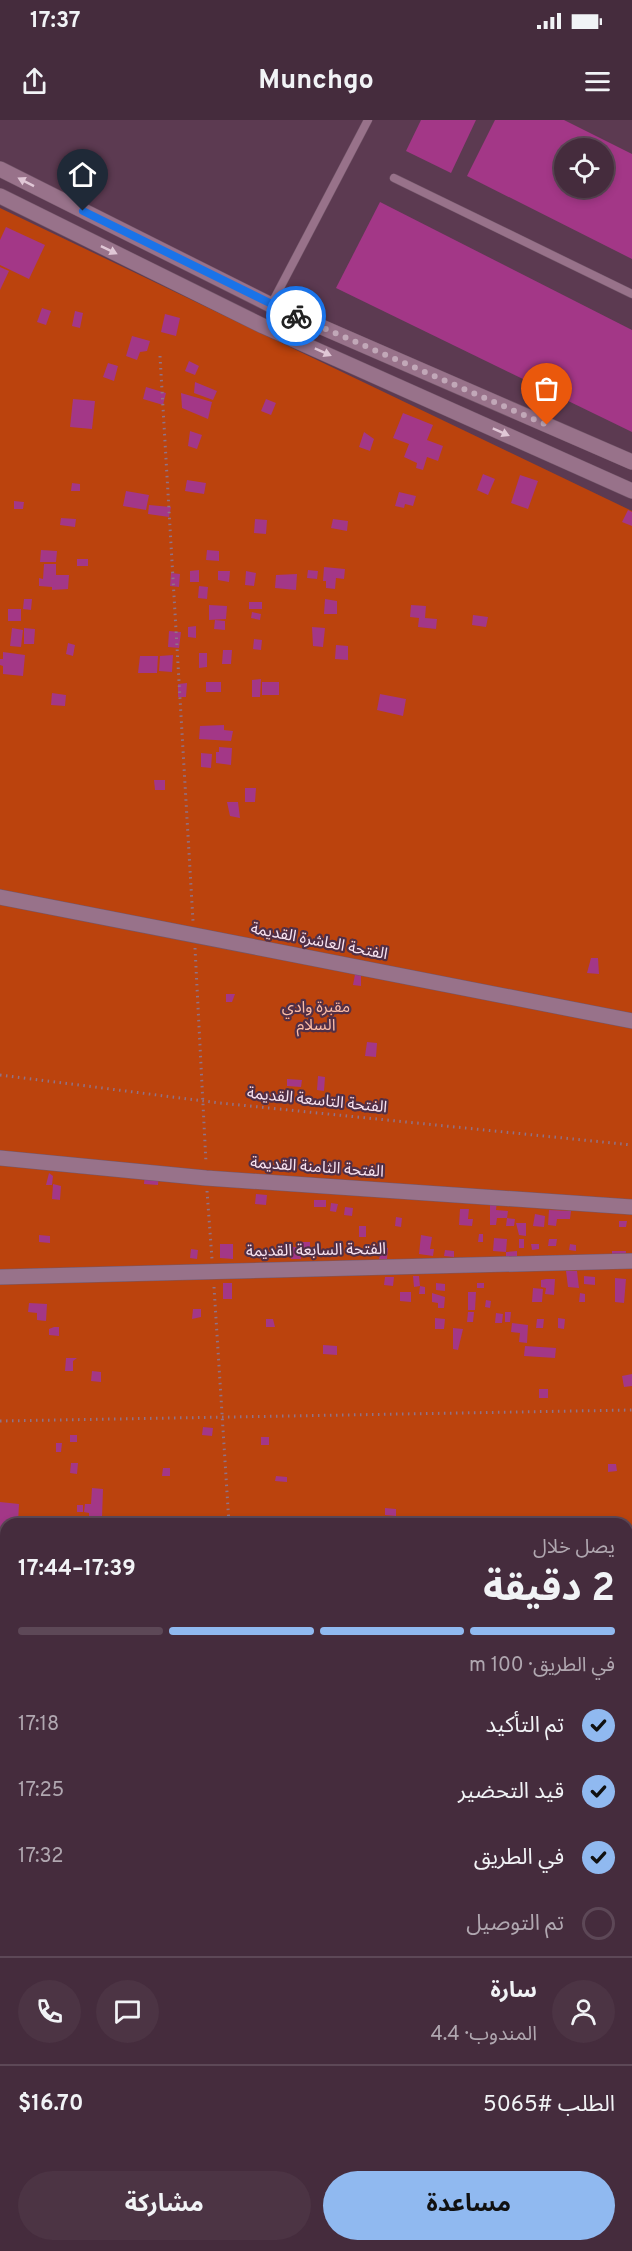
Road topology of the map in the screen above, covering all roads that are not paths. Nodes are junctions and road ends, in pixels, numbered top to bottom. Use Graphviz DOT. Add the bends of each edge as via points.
graph roads {
  1 [pos="368,120"];
  2 [pos="0,169"];
  3 [pos="394,178"];
  4 [pos="0,196"];
  5 [pos="632,294"];
  6 [pos="271,305"];
  7 [pos="632,462"];
  8 [pos="632,491"];
  9 [pos="0,897"];
  10 [pos="632,1021"];
  11 [pos="0,1158"];
  12 [pos="632,1207"];
  13 [pos="632,1261"];
  14 [pos="0,1277"];
  1 -- 6 [label="lane"];
  6 -- 2 [label="street, one-way"];
  3 -- 5 [label="lane"];
  4 -- 8 [label="street, one-way" via="263,326"];
  6 -- 7 [label="street"];
  9 -- 10 [label="street, الفتحة العاشرة القديمة"];
  11 -- 12 [label="street, الفتحة الثامنة القديمة" via="206,1178"];
  13 -- 14 [label="street, الفتحة السابعة القديمة"];
}
